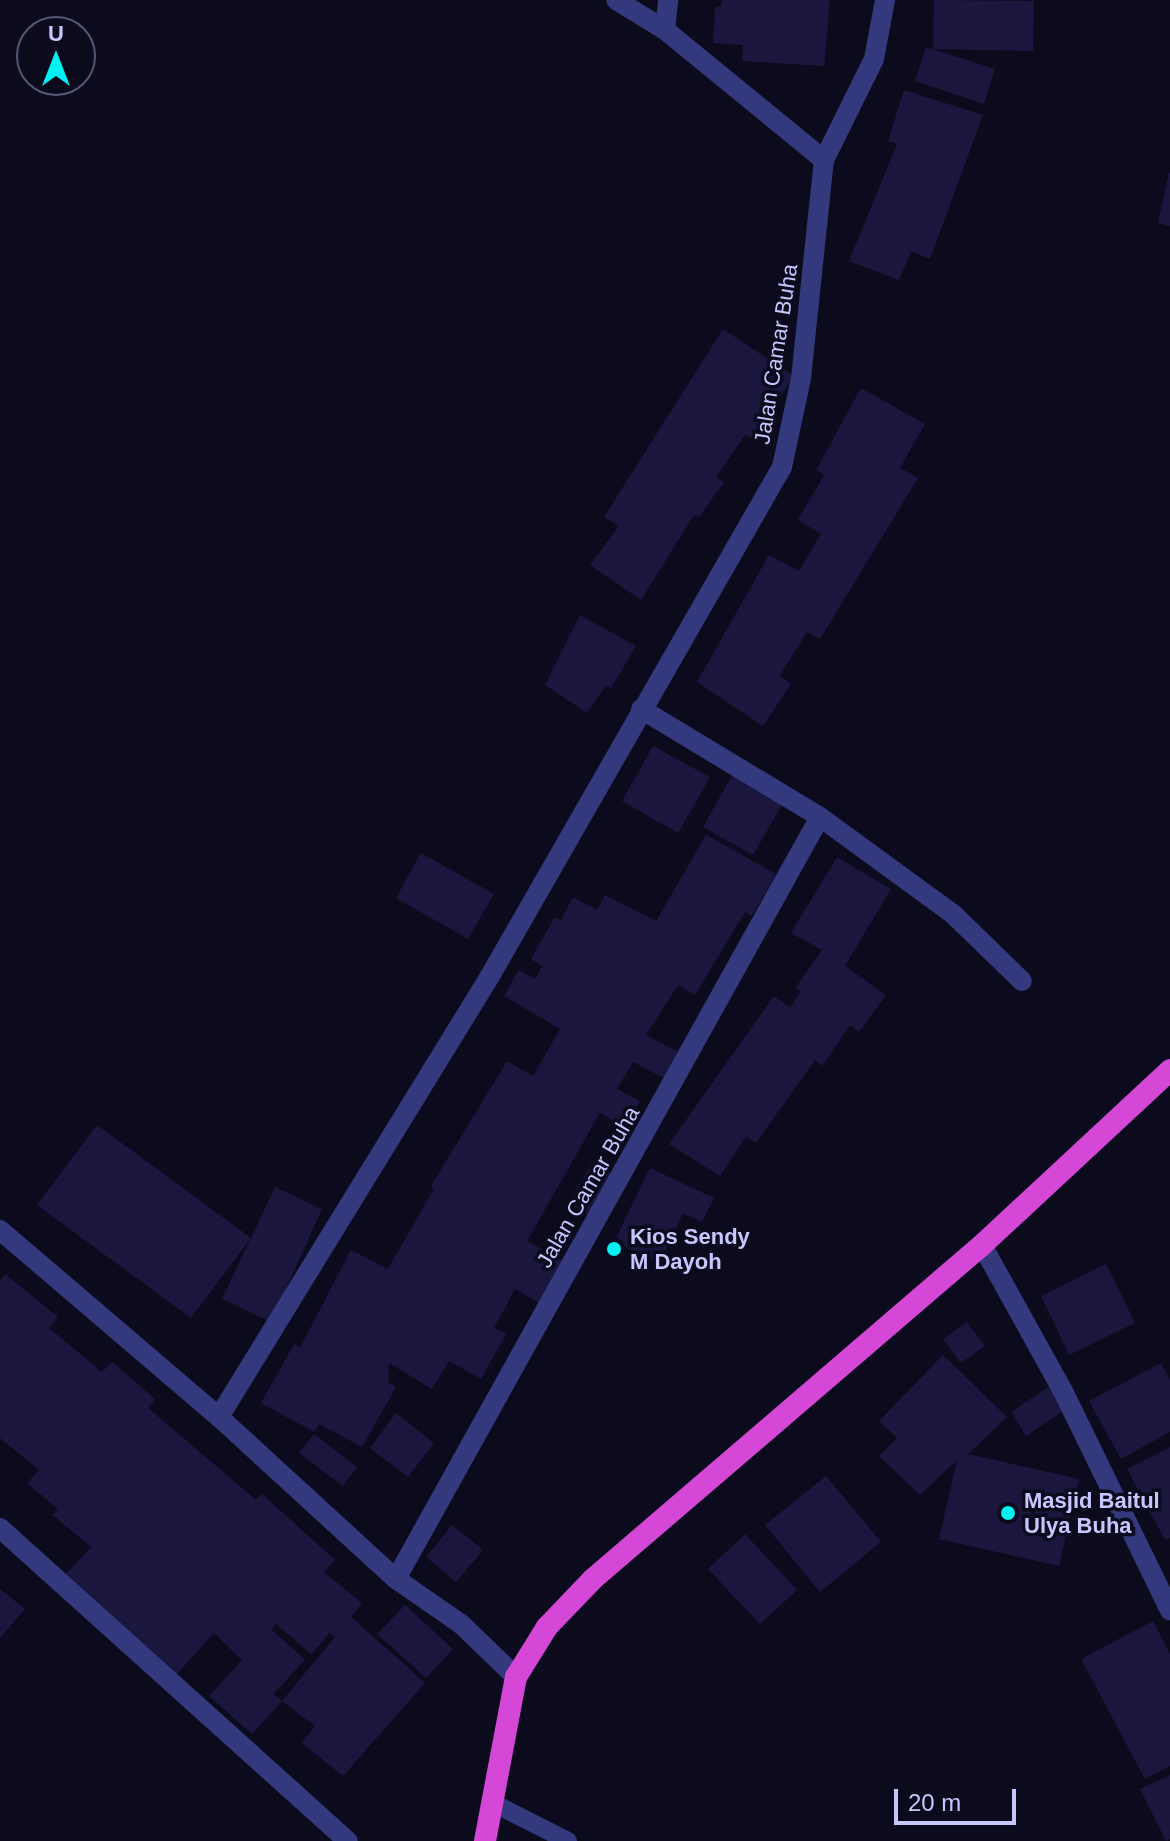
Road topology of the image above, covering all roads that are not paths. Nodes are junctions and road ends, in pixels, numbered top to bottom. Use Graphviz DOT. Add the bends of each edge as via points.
graph roads {
  1 [pos="616,0"];
  2 [pos="668,0"];
  3 [pos="885,0"];
  4 [pos="665,30"];
  5 [pos="824,160"];
  6 [pos="641,709"];
  7 [pos="820,817"];
  8 [pos="1022,981"];
  9 [pos="1170,1070"];
  10 [pos="0,1230"];
  11 [pos="982,1245"];
  12 [pos="219,1417"];
  13 [pos="0,1528"];
  14 [pos="396,1579"];
  15 [pos="1170,1610"];
  16 [pos="516,1677"];
  17 [pos="493,1803"];
  18 [pos="348,1841"];
  19 [pos="485,1841"];
  20 [pos="568,1841"];
  1 -- 4 [label="street"];
  2 -- 4 [label="street"];
  3 -- 5 [label="street, Jalan Camar Buha" via="874,59"];
  4 -- 5 [label="street"];
  5 -- 6 [label="street, Jalan Camar Buha" via="801,378 782,467"];
  6 -- 7 [label="street"];
  6 -- 12 [label="street, Jalan Camar Buha" via="490,976"];
  7 -- 8 [label="street" via="953,914"];
  7 -- 14 [label="street, Jalan Camar Buha"];
  9 -- 11 [label="highway"];
  10 -- 12 [label="street"];
  11 -- 15 [label="street" via="1063,1391"];
  11 -- 16 [label="highway" via="593,1579 547,1627"];
  12 -- 14 [label="street"];
  13 -- 18 [label="street"];
  14 -- 16 [label="street" via="461,1624"];
  16 -- 17 [label="highway"];
  17 -- 19 [label="highway"];
  17 -- 20 [label="lane"];
}
